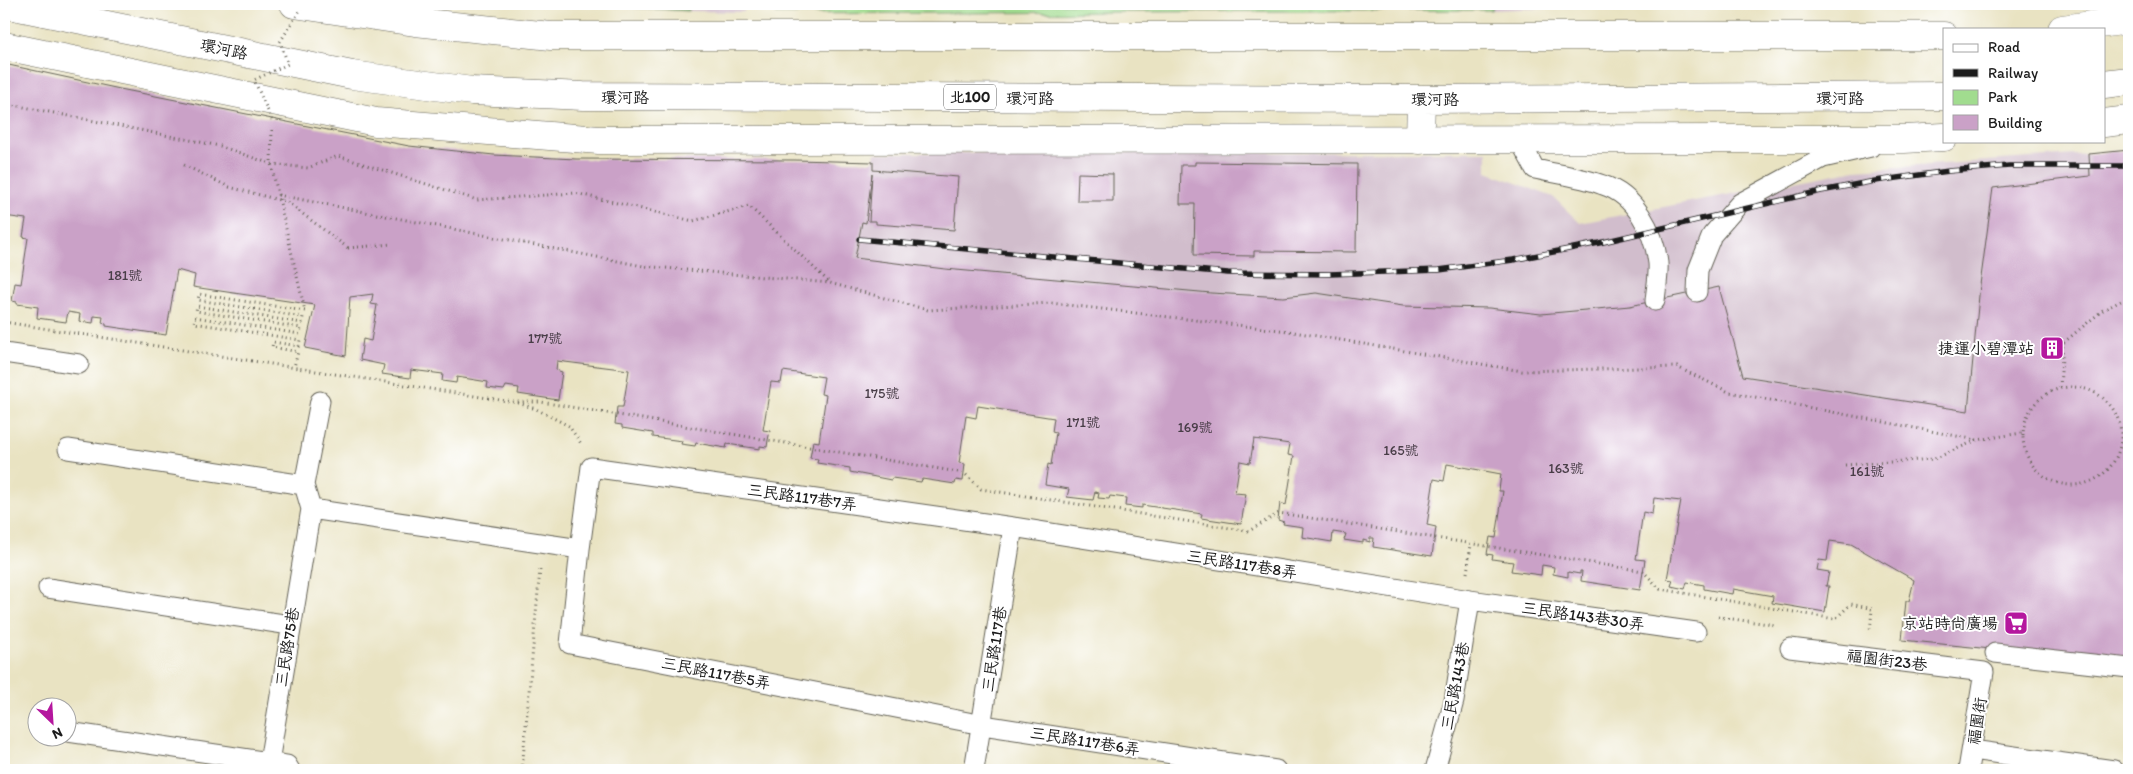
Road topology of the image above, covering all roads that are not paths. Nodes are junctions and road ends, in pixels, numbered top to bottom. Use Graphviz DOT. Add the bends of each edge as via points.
graph roads {
  1 [pos="4,4"];
  2 [pos="306,5"];
  3 [pos="2129,20"];
  4 [pos="2069,28"];
  5 [pos="1943,36"];
  6 [pos="4,46"];
  7 [pos="2129,81"];
  8 [pos="2106,84"];
  9 [pos="1943,96"];
  10 [pos="1421,99"];
  11 [pos="2129,120"];
  12 [pos="2106,123"];
  13 [pos="1943,137"];
  14 [pos="1420,140"];
  15 [pos="1904,140"];
  16 [pos="1520,141"];
  17 [pos="1697,292"];
  18 [pos="1655,301"];
  19 [pos="4,353"];
  20 [pos="79,364"];
  21 [pos="320,401"];
  22 [pos="68,449"];
  23 [pos="304,485"];
  24 [pos="311,509"];
  25 [pos="1013,527"];
  26 [pos="580,550"];
  27 [pos="48,588"];
  28 [pos="1470,600"];
  29 [pos="290,625"];
  30 [pos="1696,632"];
  31 [pos="1790,648"];
  32 [pos="1995,654"];
  33 [pos="2129,668"];
  34 [pos="1984,672"];
  35 [pos="983,725"];
  36 [pos="78,733"];
  37 [pos="1972,750"];
  38 [pos="269,762"];
  39 [pos="290,770"];
  40 [pos="974,770"];
  41 [pos="1276,770"];
  42 [pos="1435,770"];
  43 [pos="1968,770"];
  44 [pos="2114,770"];
  1 -- 10 [label="main road, 環河路 / 北100" via="352,76 472,91 584,96"];
  2 -- 5 [label="main road" via="415,22 551,36"];
  3 -- 4 [label="main road"];
  6 -- 14 [label="main road" via="376,122 599,140"];
  7 -- 8 [label="main road"];
  9 -- 10 [label="main road, 環河路 / 北100"];
  10 -- 14 [label="main road"];
  11 -- 12 [label="main road"];
  13 -- 15 [label="main road"];
  14 -- 16 [label="main road"];
  15 -- 16 [label="main road"];
  15 -- 17 [label="lane" via="1824,158 1740,203 1712,236 1698,270"];
  16 -- 18 [label="lane" via="1535,169 1604,185 1624,196 1652,237 1658,265"];
  19 -- 20 [label="lane"];
  21 -- 23 [label="lane"];
  22 -- 23 [label="lane"];
  23 -- 24 [label="lane"];
  24 -- 26 [label="lane"];
  24 -- 29 [label="lane, 三民路75巷"];
  25 -- 26 [label="lane, 三民路117巷7弄" via="591,467"];
  25 -- 28 [label="lane, 三民路117巷8弄"];
  25 -- 35 [label="lane, 三民路117巷"];
  26 -- 35 [label="lane, 三民路117巷5弄" via="570,644"];
  27 -- 29 [label="lane"];
  28 -- 30 [label="lane, 三民路143巷30弄"];
  28 -- 42 [label="lane, 三民路143巷" via="1454,701"];
  29 -- 38 [label="lane, 三民路75巷"];
  31 -- 34 [label="lane, 福園街23巷"];
  32 -- 33 [label="lane"];
  34 -- 37 [label="lane, 福園街"];
  35 -- 40 [label="lane, 三民路117巷"];
  35 -- 41 [label="lane, 三民路117巷6弄"];
  36 -- 38 [label="lane"];
  37 -- 43 [label="lane, 福園街"];
  37 -- 44 [label="lane"];
  38 -- 39 [label="lane" via="287,765"];
}
